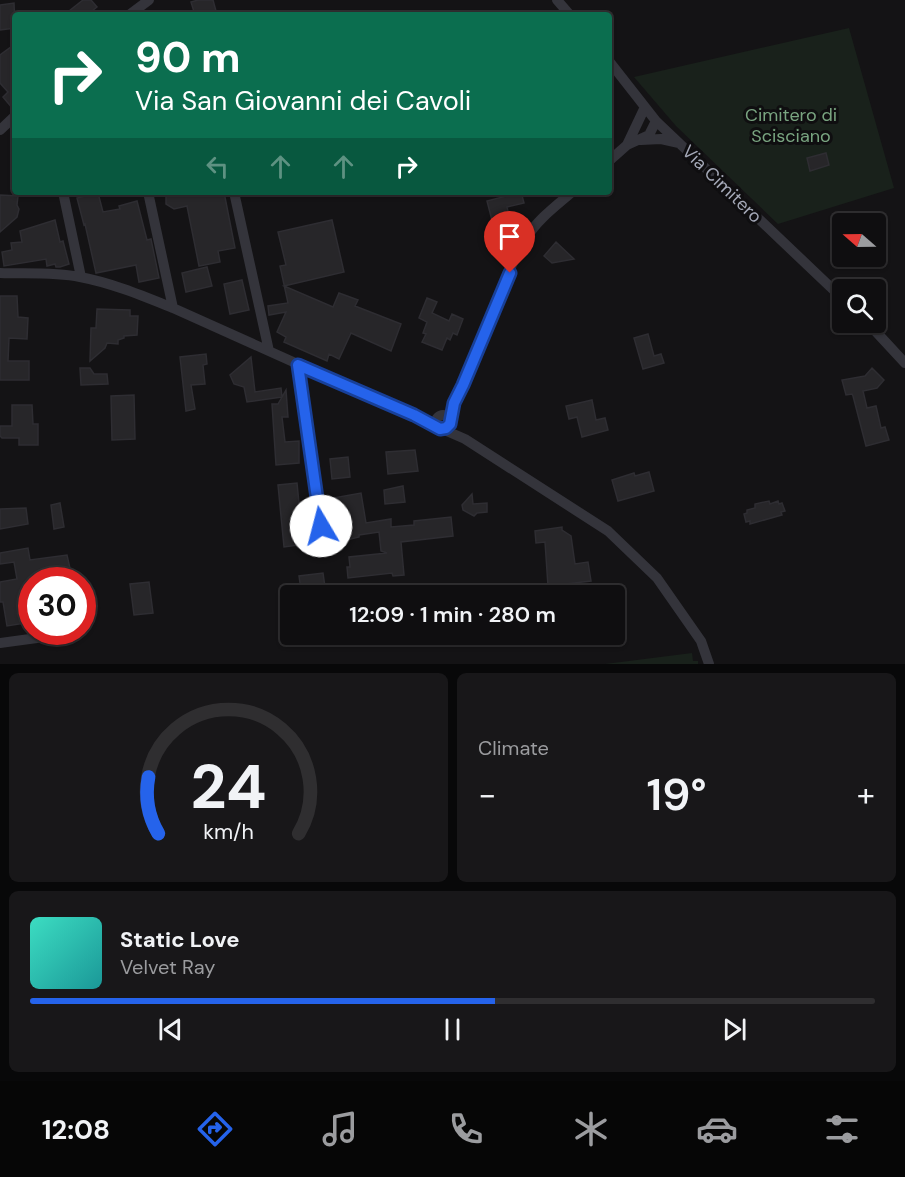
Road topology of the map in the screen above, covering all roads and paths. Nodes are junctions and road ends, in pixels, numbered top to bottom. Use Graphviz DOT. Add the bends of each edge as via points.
graph roads {
  1 [pos="149,0"];
  2 [pos="557,0"];
  3 [pos="133,12"];
  4 [pos="567,12"];
  5 [pos="612,65"];
  6 [pos="645,107"];
  7 [pos="12,120"];
  8 [pos="656,121"];
  9 [pos="0,130"];
  10 [pos="640,140"];
  11 [pos="682,144"];
  12 [pos="627,145"];
  13 [pos="612,158"];
  14 [pos="64,195"];
  15 [pos="149,195"];
  16 [pos="235,195"];
  17 [pos="569,195"];
  18 [pos="0,273"];
  19 [pos="81,277"];
  20 [pos="832,288"];
  21 [pos="173,308"];
  22 [pos="877,333"];
  23 [pos="269,351"];
  24 [pos="905,363"];
  25 [pos="298,365"];
  26 [pos="443,421"];
  27 [pos="324,549"];
  28 [pos="18,641"];
  29 [pos="0,643"];
  30 [pos="709,664"];
  1 -- 3 [label="street"];
  2 -- 4 [label="street"];
  5 -- 6 [label="street, Via Cimitero"];
  6 -- 8 [label="street, Via Cimitero"];
  6 -- 12 [label="street"];
  7 -- 9 [label="street"];
  8 -- 10 [label="street" via="649,135"];
  8 -- 11 [label="street, Via Cimitero"];
  10 -- 11 [label="street"];
  10 -- 12 [label="street"];
  11 -- 20 [label="street, Via Cimitero"];
  12 -- 13 [label="street"];
  14 -- 19 [label="street"];
  15 -- 21 [label="street"];
  16 -- 23 [label="street"];
  17 -- 26 [label="street" via="526,238 463,385"];
  18 -- 19 [label="street"];
  19 -- 21 [label="street"];
  21 -- 23 [label="street"];
  22 -- 24 [label="street"];
  23 -- 25 [label="street"];
  25 -- 26 [label="street" via="414,415"];
  25 -- 27 [label="street"];
  26 -- 30 [label="street" via="608,531 657,578 701,641"];
  28 -- 29 [label="street"];
}
